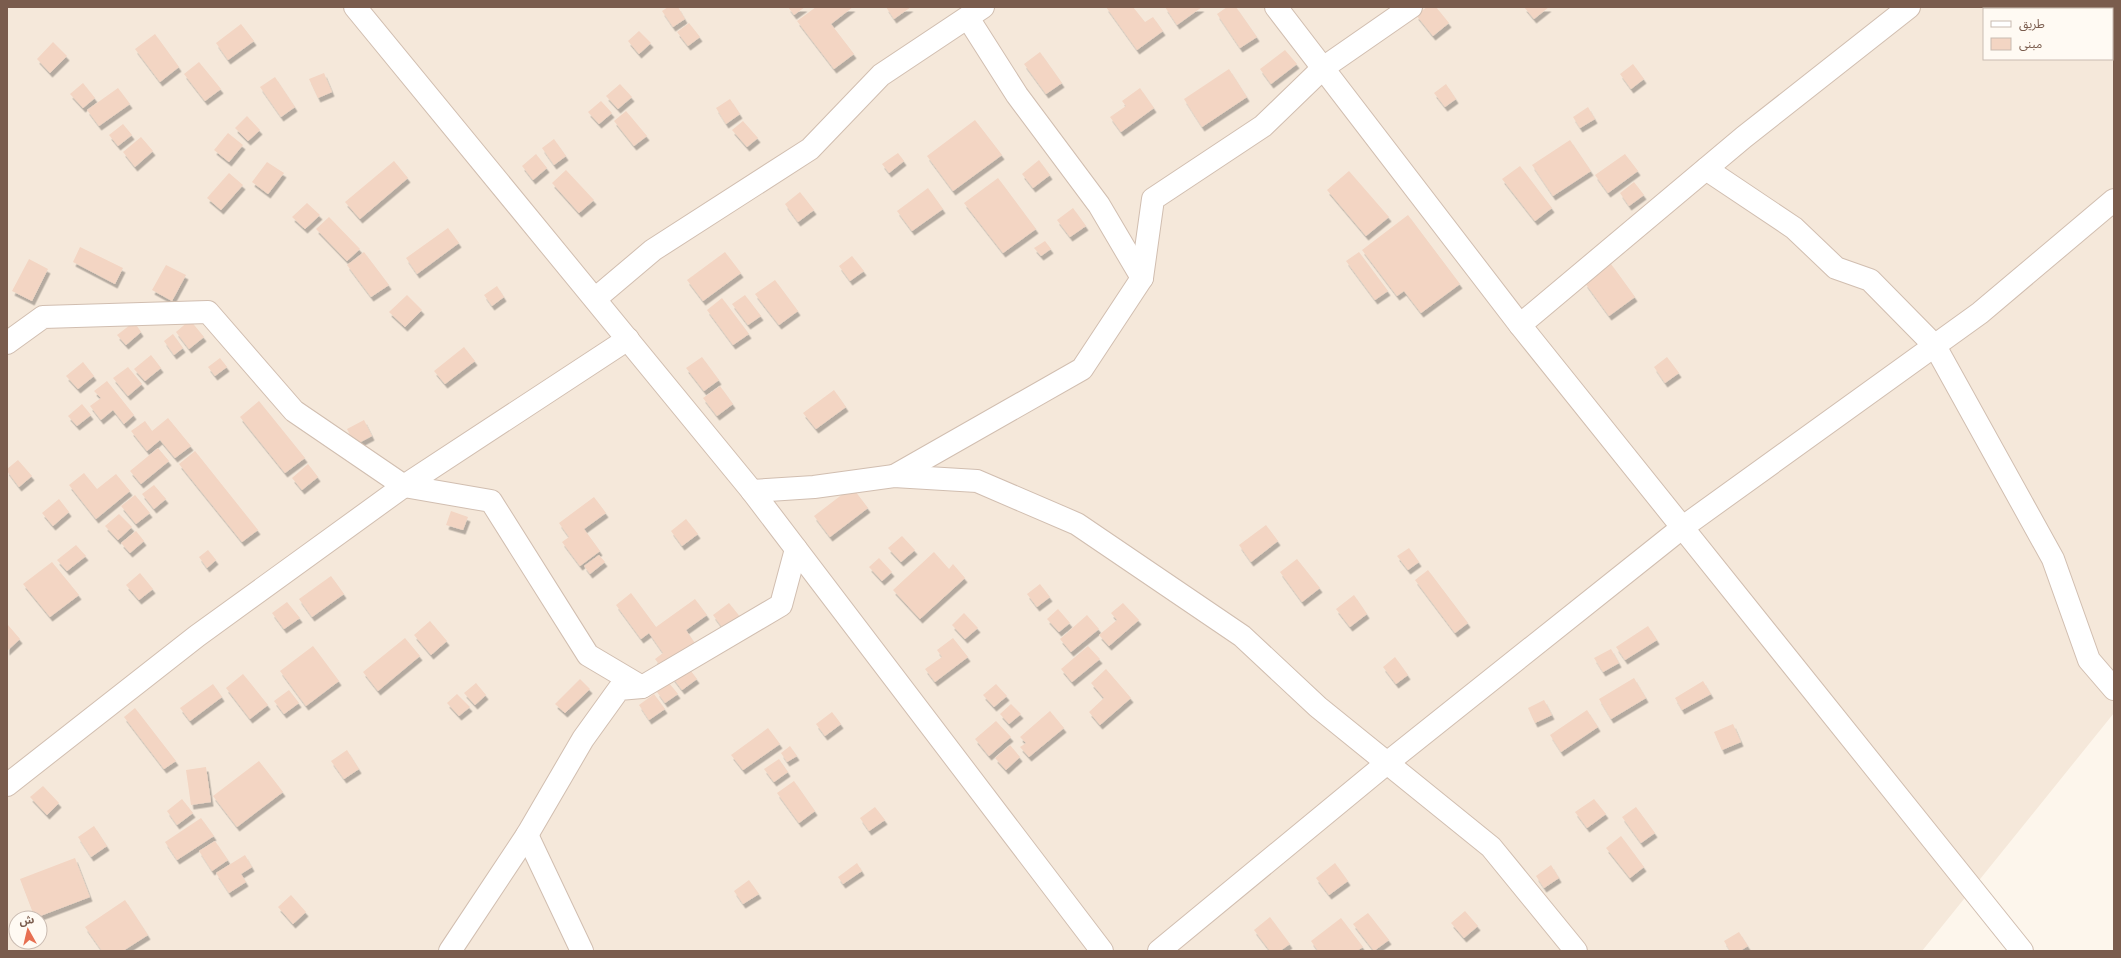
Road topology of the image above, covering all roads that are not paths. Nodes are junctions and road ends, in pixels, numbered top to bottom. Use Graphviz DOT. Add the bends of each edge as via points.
graph roads {
  1 [pos="355,7"];
  2 [pos="1276,7"];
  3 [pos="1411,7"];
  4 [pos="1909,7"];
  5 [pos="976,13"];
  6 [pos="1323,68"];
  7 [pos="1706,169"];
  8 [pos="2114,200"];
  9 [pos="1142,278"];
  10 [pos="595,299"];
  11 [pos="1520,325"];
  12 [pos="628,339"];
  13 [pos="7,343"];
  14 [pos="1935,346"];
  15 [pos="894,476"];
  16 [pos="404,486"];
  17 [pos="752,491"];
  18 [pos="1683,527"];
  19 [pos="796,549"];
  20 [pos="642,687"];
  21 [pos="2114,689"];
  22 [pos="1387,763"];
  23 [pos="7,784"];
  24 [pos="527,835"];
  25 [pos="450,951"];
  26 [pos="582,951"];
  27 [pos="1102,951"];
  28 [pos="1159,951"];
  29 [pos="1576,951"];
  30 [pos="2022,951"];
  1 -- 10 [label="street"];
  2 -- 6 [label="street"];
  3 -- 6 [label="street"];
  4 -- 7 [label="street"];
  5 -- 9 [label="street" via="1017,95 1099,205"];
  5 -- 10 [label="street" via="881,75 810,149 652,250"];
  6 -- 9 [label="street" via="1263,126 1153,199"];
  6 -- 11 [label="street"];
  7 -- 11 [label="street"];
  7 -- 14 [label="street" via="1794,228 1836,268 1870,280"];
  8 -- 14 [label="street" via="1980,313"];
  9 -- 15 [label="street" via="1082,369"];
  10 -- 12 [label="street"];
  11 -- 18 [label="street"];
  12 -- 16 [label="street"];
  12 -- 17 [label="street"];
  13 -- 16 [label="street" via="43,317 208,312 294,411"];
  14 -- 18 [label="street"];
  14 -- 21 [label="street" via="2053,559 2089,660"];
  15 -- 17 [label="street" via="814,487"];
  15 -- 22 [label="street" via="977,481 1077,524 1242,636 1318,707"];
  16 -- 20 [label="street" via="491,501 588,655"];
  16 -- 23 [label="street" via="197,636"];
  17 -- 19 [label="street"];
  18 -- 22 [label="street"];
  18 -- 30 [label="street"];
  19 -- 20 [label="street" via="781,605"];
  19 -- 27 [label="street"];
  20 -- 24 [label="street" via="619,690 583,739"];
  22 -- 28 [label="street"];
  22 -- 29 [label="street" via="1491,847"];
  24 -- 25 [label="street"];
  24 -- 26 [label="street"];
}
